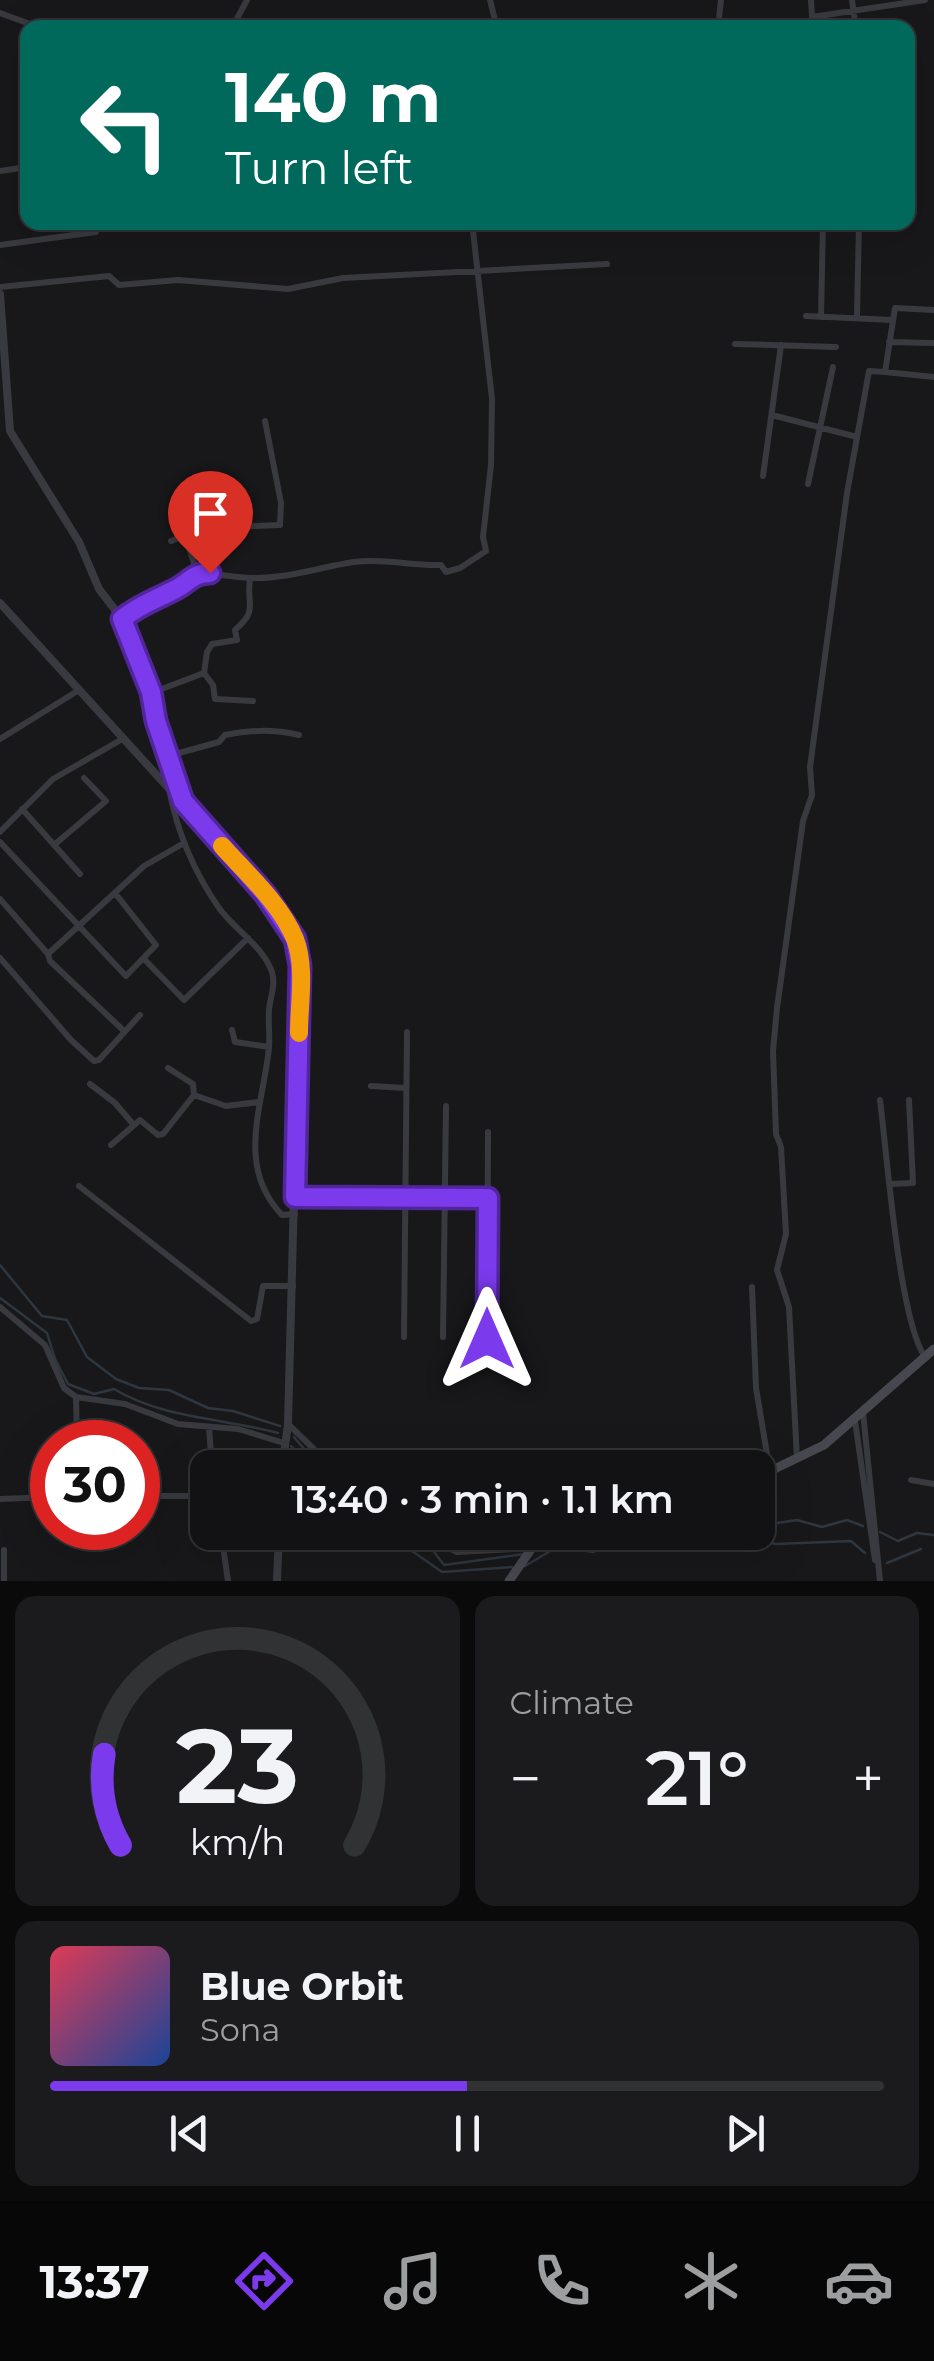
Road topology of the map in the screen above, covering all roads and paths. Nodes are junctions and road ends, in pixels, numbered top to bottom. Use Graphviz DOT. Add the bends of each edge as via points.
graph roads {
  1 [pos="811,0"];
  2 [pos="852,0"];
  3 [pos="925,0"];
  4 [pos="898,2"];
  5 [pos="853,10"];
  6 [pos="826,15"];
  7 [pos="826,20"];
  8 [pos="855,20"];
  9 [pos="473,230"];
  10 [pos="823,230"];
  11 [pos="859,230"];
  12 [pos="96,232"];
  13 [pos="0,245"];
  14 [pos="607,264"];
  15 [pos="478,270"];
  16 [pos="0,290"];
  17 [pos="934,310"];
  18 [pos="806,316"];
  19 [pos="821,317"];
  20 [pos="857,317"];
  21 [pos="892,320"];
  22 [pos="889,342"];
  23 [pos="934,343"];
  24 [pos="735,344"];
  25 [pos="781,345"];
  26 [pos="836,347"];
  27 [pos="833,367"];
  28 [pos="885,372"];
  29 [pos="934,377"];
  30 [pos="4,406"];
  31 [pos="772,415"];
  32 [pos="265,421"];
  33 [pos="820,428"];
  34 [pos="857,437"];
  35 [pos="763,476"];
  36 [pos="808,484"];
  37 [pos="186,538"];
  38 [pos="171,541"];
  39 [pos="197,573"];
  40 [pos="250,578"];
  41 [pos="0,604"];
  42 [pos="122,619"];
  43 [pos="204,673"];
  44 [pos="80,690"];
  45 [pos="151,692"];
  46 [pos="253,701"];
  47 [pos="299,735"];
  48 [pos="124,738"];
  49 [pos="0,739"];
  50 [pos="168,756"];
  51 [pos="84,778"];
  52 [pos="169,786"];
  53 [pos="183,801"];
  54 [pos="22,809"];
  55 [pos="0,832"];
  56 [pos="0,842"];
  57 [pos="184,844"];
  58 [pos="54,845"];
  59 [pos="80,874"];
  60 [pos="115,893"];
  61 [pos="0,899"];
  62 [pos="79,926"];
  63 [pos="248,938"];
  64 [pos="48,954"];
  65 [pos="0,958"];
  66 [pos="144,959"];
  67 [pos="140,1015"];
  68 [pos="232,1030"];
  69 [pos="124,1031"];
  70 [pos="406,1032"];
  71 [pos="269,1047"];
  72 [pos="168,1068"];
  73 [pos="90,1084"];
  74 [pos="371,1086"];
  75 [pos="406,1088"];
  76 [pos="194,1095"];
  77 [pos="880,1100"];
  78 [pos="909,1100"];
  79 [pos="259,1102"];
  80 [pos="446,1106"];
  81 [pos="133,1124"];
  82 [pos="488,1132"];
  83 [pos="111,1145"];
  84 [pos="890,1184"];
  85 [pos="79,1186"];
  86 [pos="295,1197"];
  87 [pos="404,1198"];
  88 [pos="446,1198"];
  89 [pos="488,1198"];
  90 [pos="294,1214"];
  91 [pos="292,1286"];
  92 [pos="752,1287"];
  93 [pos="0,1307"];
  94 [pos="404,1337"];
  95 [pos="443,1337"];
  96 [pos="487,1339"];
  97 [pos="934,1350"];
  98 [pos="925,1358"];
  99 [pos="76,1396"];
  100 [pos="864,1412"];
  101 [pos="77,1420"];
  102 [pos="855,1421"];
  103 [pos="288,1424"];
  104 [pos="209,1427"];
  105 [pos="284,1443"];
  106 [pos="211,1450"];
  107 [pos="283,1450"];
  108 [pos="315,1450"];
  109 [pos="767,1450"];
  110 [pos="797,1460"];
  111 [pos="775,1472"];
  112 [pos="911,1480"];
  113 [pos="934,1484"];
  114 [pos="160,1496"];
  115 [pos="190,1496"];
  116 [pos="30,1497"];
  117 [pos="0,1498"];
  118 [pos="4,1550"];
  119 [pos="224,1550"];
  120 [pos="278,1550"];
  121 [pos="453,1550"];
  122 [pos="506,1550"];
  123 [pos="530,1550"];
  124 [pos="512,1576"];
  125 [pos="879,1578"];
  126 [pos="4,1581"];
  127 [pos="228,1581"];
  128 [pos="277,1581"];
  1 -- 6 [label="street" via="812,17"];
  2 -- 5 [label="street"];
  3 -- 4 [label="street"];
  4 -- 5 [label="street"];
  5 -- 6 [label="street"];
  5 -- 8 [label="street"];
  6 -- 7 [label="street"];
  9 -- 15 [label="street"];
  10 -- 19 [label="street"];
  11 -- 20 [label="street"];
  12 -- 13 [label="street"];
  14 -- 15 [label="street"];
  15 -- 16 [label="street" via="343,278 288,289 178,280 119,285 109,276"];
  15 -- 40 [label="street" via="492,399 486,551 446,572 441,565 390,560"];
  16 -- 30 [label="street"];
  17 -- 21 [label="street" via="896,308"];
  18 -- 19 [label="street"];
  19 -- 20 [label="street"];
  20 -- 21 [label="street"];
  21 -- 22 [label="street"];
  22 -- 23 [label="street"];
  22 -- 28 [label="street"];
  24 -- 25 [label="street"];
  25 -- 26 [label="street"];
  25 -- 31 [label="street"];
  27 -- 33 [label="street"];
  28 -- 29 [label="street"];
  28 -- 34 [label="street" via="869,370"];
  30 -- 42 [label="street" via="10,431"];
  31 -- 33 [label="street"];
  31 -- 35 [label="street"];
  32 -- 37 [label="street" via="280,526 206,528"];
  33 -- 34 [label="street"];
  33 -- 36 [label="street"];
  34 -- 110 [label="street" via="774,1050 786,1234 777,1270 789,1306"];
  37 -- 38 [label="street"];
  37 -- 39 [label="street"];
  39 -- 40 [label="street"];
  39 -- 42 [label="street"];
  40 -- 43 [label="street" via="248,620 236,630 236,640 212,644"];
  41 -- 44 [label="street"];
  42 -- 45 [label="street"];
  43 -- 45 [label="street"];
  43 -- 46 [label="street" via="215,698"];
  44 -- 48 [label="street"];
  44 -- 49 [label="street"];
  45 -- 50 [label="street"];
  47 -- 50 [label="street" via="272,729 224,735"];
  48 -- 52 [label="street"];
  48 -- 54 [label="street" via="53,779"];
  50 -- 53 [label="street"];
  51 -- 58 [label="street" via="106,802"];
  52 -- 53 [label="street"];
  52 -- 57 [label="street"];
  53 -- 86 [label="street" via="265,894 295,939"];
  54 -- 55 [label="street"];
  54 -- 58 [label="street"];
  56 -- 62 [label="street"];
  57 -- 60 [label="street" via="144,866"];
  57 -- 63 [label="street" via="219,908"];
  58 -- 59 [label="street"];
  60 -- 62 [label="street"];
  60 -- 66 [label="street" via="156,945"];
  61 -- 64 [label="street"];
  62 -- 64 [label="street"];
  62 -- 66 [label="street" via="124,976"];
  63 -- 66 [label="street" via="184,1000"];
  63 -- 71 [label="street" via="272,970"];
  64 -- 69 [label="street"];
  65 -- 69 [label="street" via="94,1061"];
  67 -- 69 [label="street"];
  68 -- 71 [label="street" via="235,1042"];
  70 -- 75 [label="street"];
  71 -- 79 [label="street"];
  72 -- 76 [label="street" via="193,1084"];
  73 -- 81 [label="street"];
  74 -- 75 [label="street"];
  75 -- 87 [label="street"];
  76 -- 79 [label="street" via="226,1106"];
  76 -- 81 [label="street" via="161,1135 142,1120"];
  77 -- 84 [label="street"];
  78 -- 84 [label="street" via="913,1183"];
  79 -- 90 [label="street" via="254,1157 260,1181 282,1215"];
  80 -- 88 [label="street"];
  81 -- 83 [label="street"];
  82 -- 89 [label="street"];
  84 -- 98 [label="street" via="904,1282"];
  85 -- 91 [label="street" via="251,1321 263,1286"];
  86 -- 87 [label="street"];
  86 -- 90 [label="street"];
  87 -- 88 [label="street"];
  87 -- 94 [label="street"];
  88 -- 89 [label="street"];
  88 -- 95 [label="street"];
  89 -- 96 [label="street"];
  90 -- 91 [label="street"];
  91 -- 103 [label="street"];
  92 -- 109 [label="street" via="756,1388"];
  93 -- 99 [label="street" via="45,1345 64,1388"];
  97 -- 98 [label="main road"];
  98 -- 100 [label="main road"];
  99 -- 101 [label="street"];
  99 -- 104 [label="street"];
  100 -- 102 [label="main road"];
  100 -- 125 [label="street"];
  102 -- 110 [label="main road"];
  102 -- 125 [label="street"];
  103 -- 105 [label="street"];
  103 -- 108 [label="street"];
  104 -- 105 [label="street"];
  104 -- 106 [label="street"];
  105 -- 107 [label="street"];
  110 -- 111 [label="main road"];
  112 -- 113 [label="street"];
  114 -- 115 [label="street"];
  116 -- 117 [label="street"];
  118 -- 126 [label="street"];
  119 -- 127 [label="street"];
  120 -- 128 [label="street"];
  121 -- 122 [label="street"];
  123 -- 124 [label="main road"];
}
